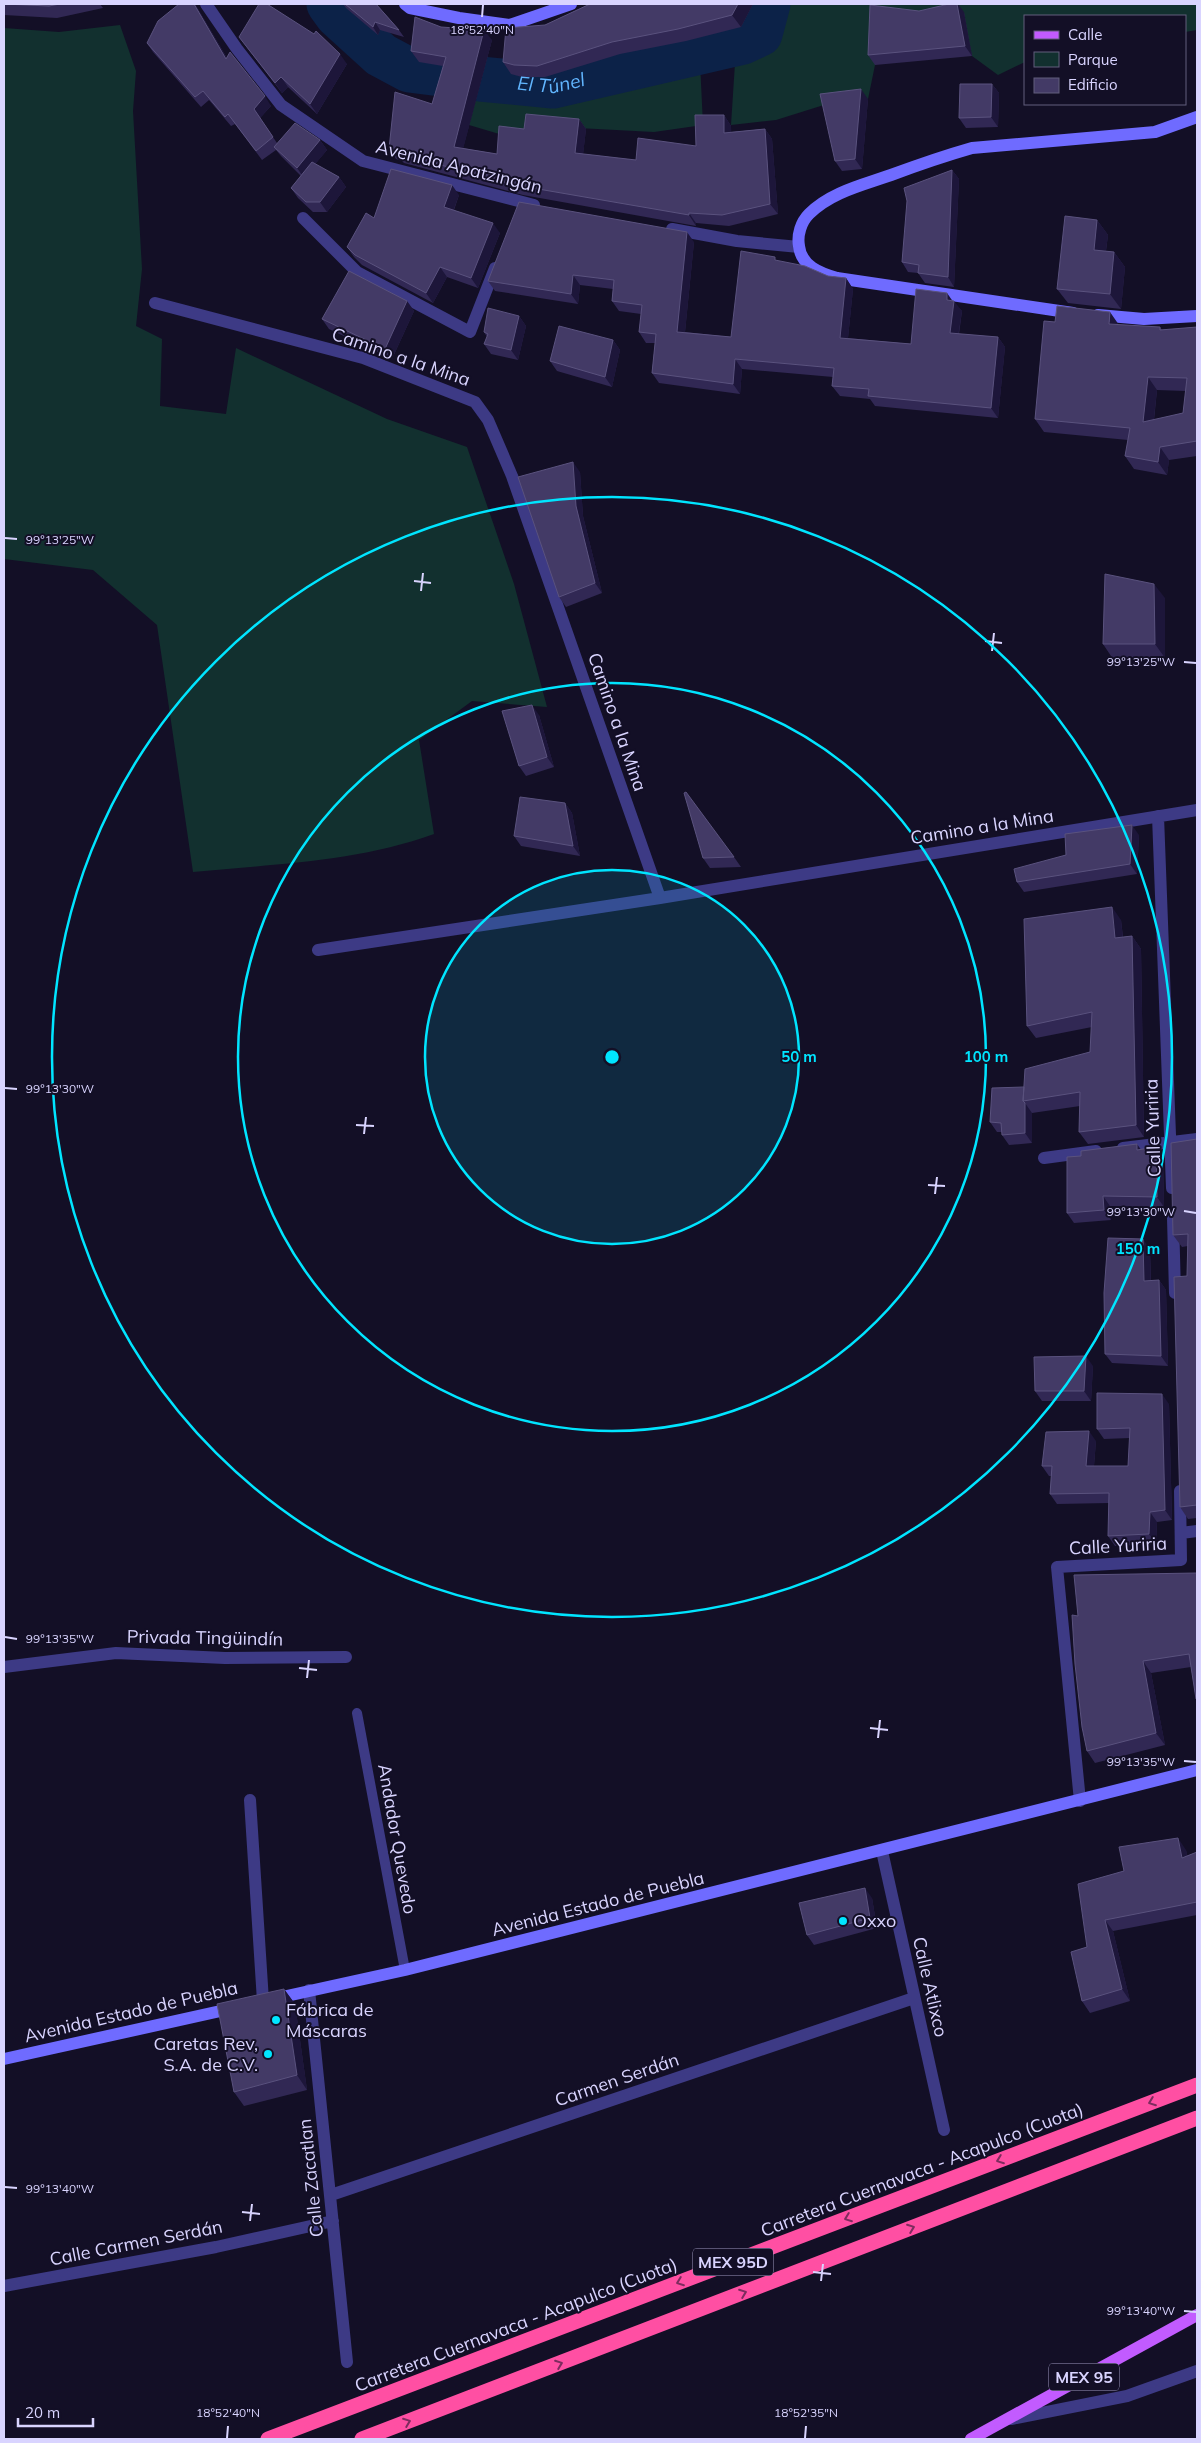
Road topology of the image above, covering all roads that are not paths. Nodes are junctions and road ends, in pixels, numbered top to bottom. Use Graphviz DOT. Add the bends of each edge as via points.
graph roads {
  1 [pos="206,4"];
  2 [pos="405,4"];
  3 [pos="571,4"];
  4 [pos="1197,117"];
  5 [pos="549,208"];
  6 [pos="303,218"];
  7 [pos="662,228"];
  8 [pos="799,247"];
  9 [pos="499,258"];
  10 [pos="155,303"];
  11 [pos="1197,316"];
  12 [pos="1197,810"];
  13 [pos="1158,816"];
  14 [pos="660,898"];
  15 [pos="318,950"];
  16 [pos="1197,1139"];
  17 [pos="1171,1141"];
  18 [pos="1044,1158"];
  19 [pos="1175,1308"];
  20 [pos="1180,1474"];
  21 [pos="1197,1531"];
  22 [pos="1181,1533"];
  23 [pos="346,1656"];
  24 [pos="4,1667"];
  25 [pos="357,1713"];
  26 [pos="1197,1770"];
  27 [pos="250,1800"];
  28 [pos="1080,1801"];
  29 [pos="882,1851"];
  30 [pos="405,1970"];
  31 [pos="309,1990"];
  32 [pos="914,1998"];
  33 [pos="253,2003"];
  34 [pos="4,2059"];
  35 [pos="1197,2085"];
  36 [pos="1197,2118"];
  37 [pos="944,2130"];
  38 [pos="331,2195"];
  39 [pos="333,2221"];
  40 [pos="4,2286"];
  41 [pos="1197,2315"];
  42 [pos="347,2362"];
  43 [pos="1197,2371"];
  44 [pos="1006,2420"];
  45 [pos="268,2439"];
  46 [pos="362,2439"];
  47 [pos="971,2439"];
  1 -- 5 [label="street, Avenida Apatzingán" via="237,50 281,105 363,161 519,208"];
  2 -- 3 [label="street" via="410,8 510,25"];
  4 -- 8 [label="street" via="1155,132 972,148 950,154 825,201 808,215 802,225"];
  6 -- 9 [label="street" via="357,272 470,332"];
  7 -- 8 [label="street"];
  8 -- 11 [label="street" via="804,260 813,269 837,278 1062,312 1144,319"];
  10 -- 14 [label="street, Camino a la Mina" via="363,358 475,402 488,420 512,476"];
  12 -- 13 [label="street, Camino a la Mina"];
  13 -- 14 [label="street, Camino a la Mina"];
  13 -- 17 [label="street, Calle Yuriria"];
  14 -- 15 [label="street"];
  16 -- 17 [label="street"];
  17 -- 18 [label="street"];
  17 -- 19 [label="street, Calle Yuriria"];
  20 -- 22 [label="street, Calle Yuriria"];
  21 -- 22 [label="street"];
  22 -- 28 [label="street, Calle Yuriria" via="1181,1560 1057,1568"];
  23 -- 24 [label="street, Privada Tingüindín" via="225,1658 116,1653"];
  25 -- 30 [label="lane, Andador Quevedo"];
  26 -- 28 [label="street, Avenida Estado de Puebla"];
  27 -- 33 [label="street"];
  28 -- 29 [label="street, Avenida Estado de Puebla"];
  29 -- 30 [label="street, Avenida Estado de Puebla"];
  29 -- 32 [label="street, Calle Atlixco"];
  30 -- 31 [label="street, Avenida Estado de Puebla"];
  31 -- 33 [label="street, Avenida Estado de Puebla"];
  31 -- 38 [label="street, Calle Zacatlan"];
  32 -- 37 [label="street, Calle Atlixco"];
  32 -- 38 [label="street, Carmen Serdán"];
  33 -- 34 [label="street, Avenida Estado de Puebla"];
  35 -- 45 [label="highway, Carretera Cuernavaca - Acapulco (Cuota) / MEX 95D, one-way"];
  46 -- 36 [label="highway, MEX 95D, one-way"];
  38 -- 39 [label="street, Calle Zacatlan"];
  39 -- 40 [label="street, Calle Carmen Serdán" via="216,2247"];
  39 -- 42 [label="street, Calle Zacatlan"];
  41 -- 44 [label="main road, MEX 95"];
  43 -- 44 [label="street" via="1127,2396"];
  44 -- 47 [label="main road, MEX 95"];
}
